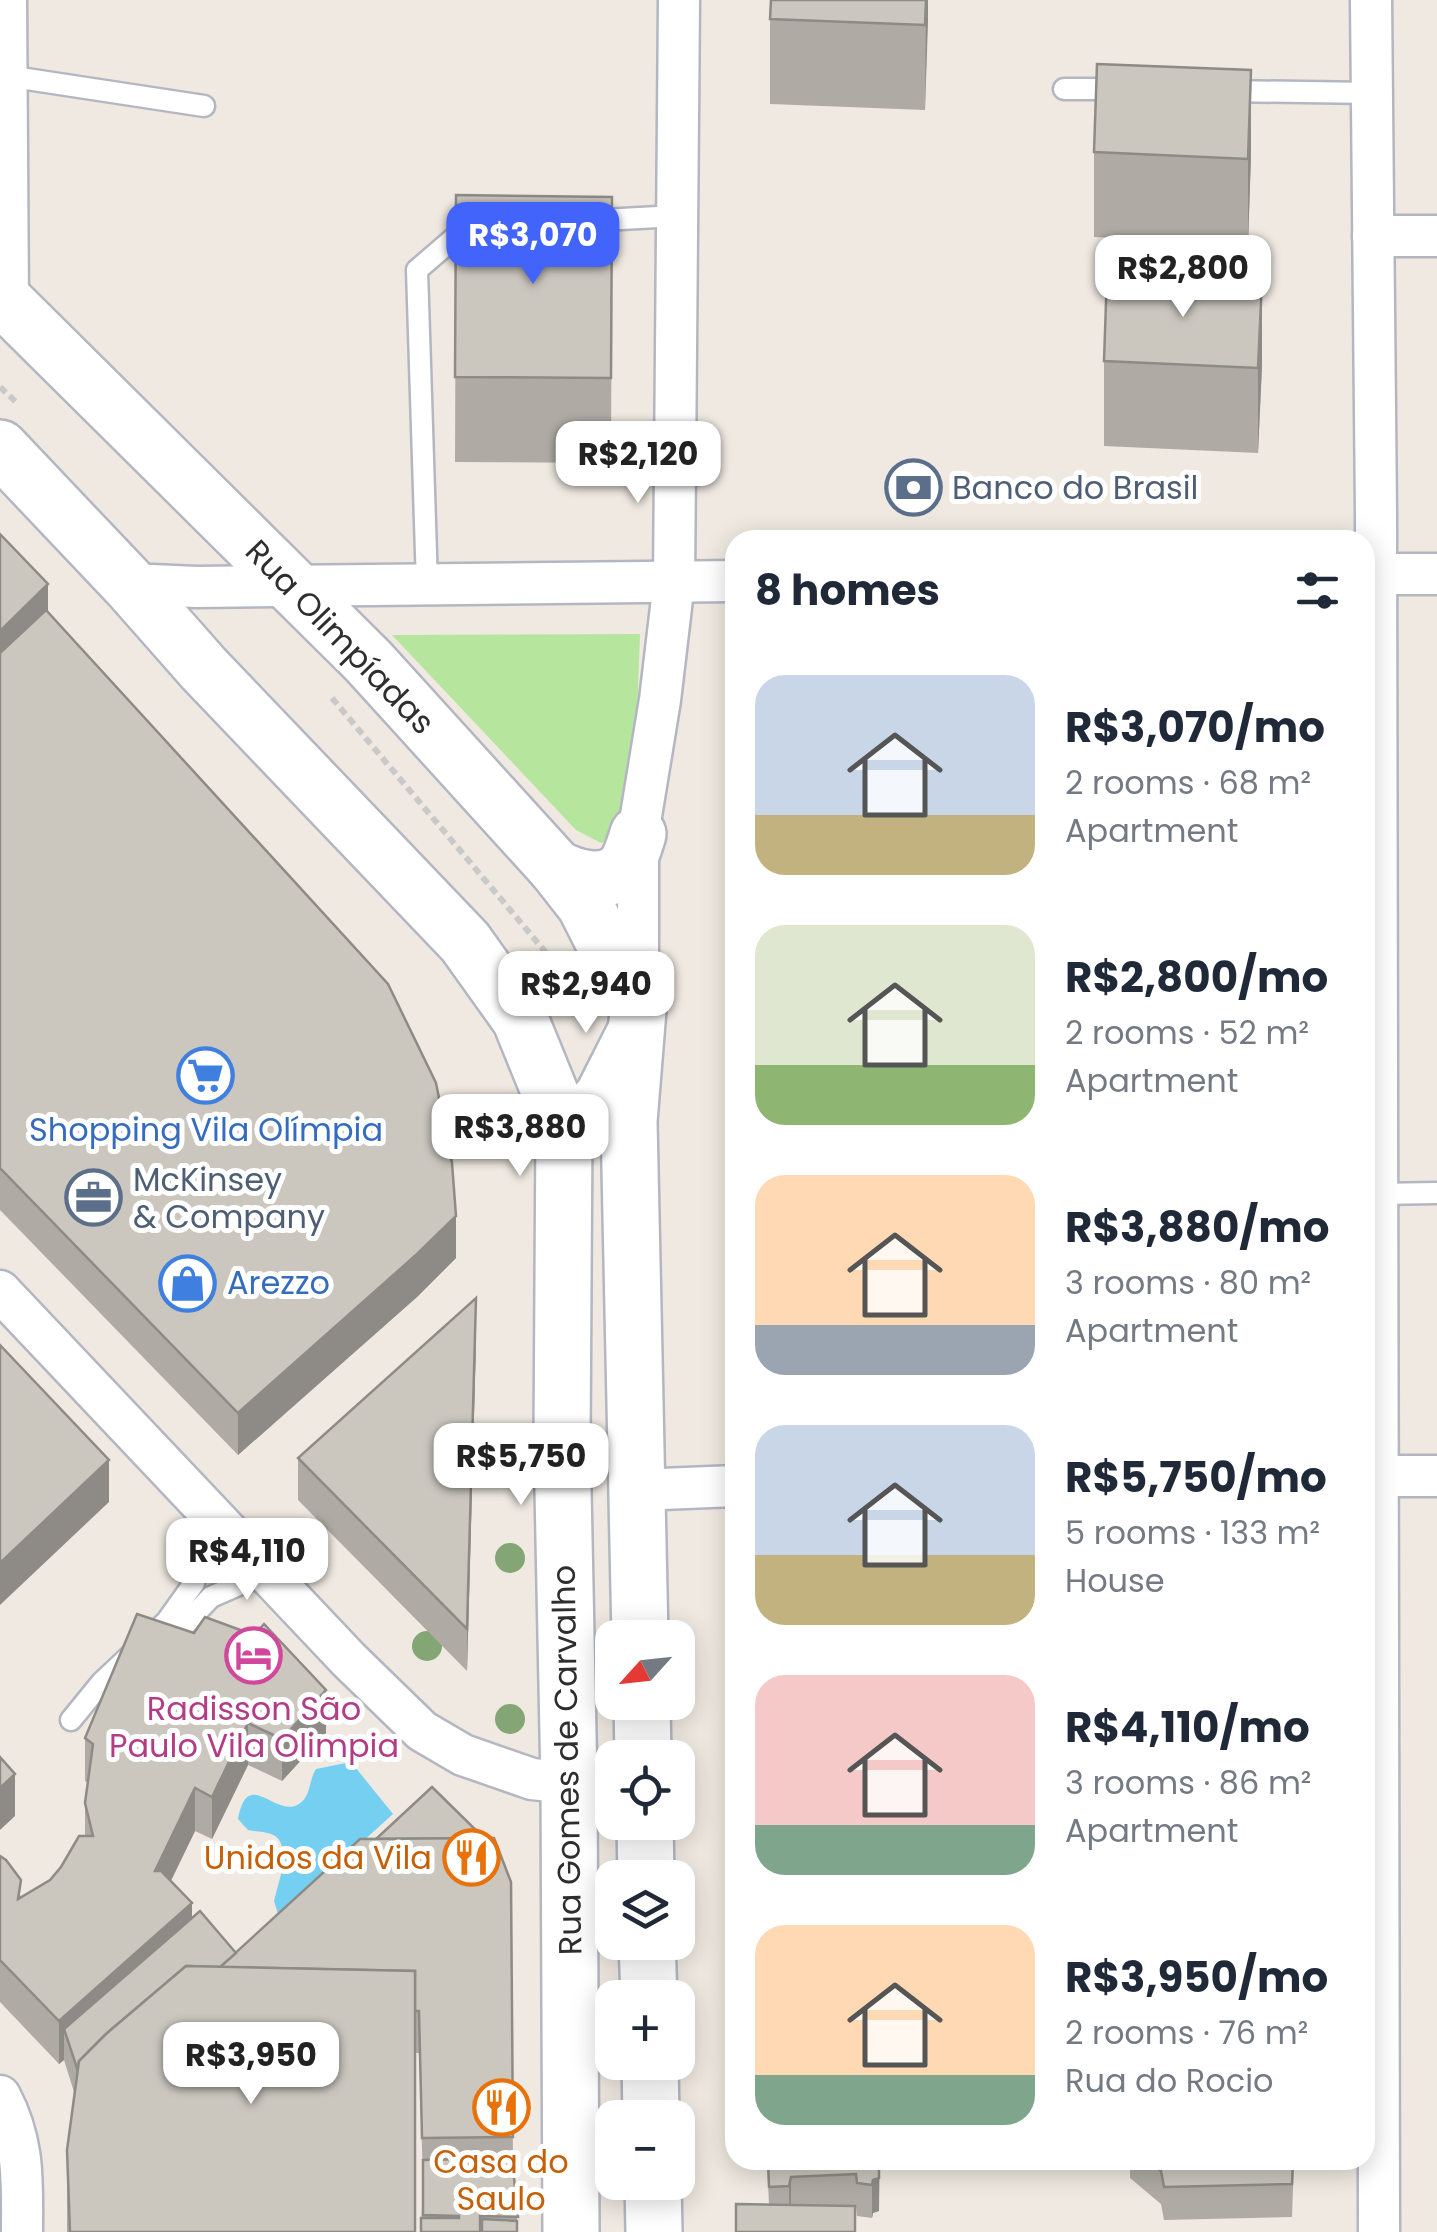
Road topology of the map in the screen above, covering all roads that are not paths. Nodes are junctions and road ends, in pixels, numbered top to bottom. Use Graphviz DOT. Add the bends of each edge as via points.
graph roads {
  1 [pos="6,0"];
  2 [pos="678,0"];
  3 [pos="1371,0"];
  4 [pos="7,76"];
  5 [pos="1064,89"];
  6 [pos="1141,90"];
  7 [pos="1199,90"];
  8 [pos="1372,93"];
  9 [pos="204,106"];
  10 [pos="676,216"];
  11 [pos="561,222"];
  12 [pos="504,226"];
  13 [pos="1373,236"];
  14 [pos="1437,236"];
  15 [pos="4,300"];
  16 [pos="0,448"];
  17 [pos="1370,530"];
  18 [pos="1375,574"];
  19 [pos="1437,574"];
  20 [pos="674,582"];
  21 [pos="725,582"];
  22 [pos="129,584"];
  23 [pos="427,585"];
  24 [pos="294,586"];
  25 [pos="194,656"];
  26 [pos="261,758"];
  27 [pos="638,834"];
  28 [pos="556,868"];
  29 [pos="448,955"];
  30 [pos="638,1010"];
  31 [pos="545,1012"];
  32 [pos="1375,1091"];
  33 [pos="564,1127"];
  34 [pos="1437,1193"];
  35 [pos="1376,1194"];
  36 [pos="1375,1250"];
  37 [pos="0,1291"];
  38 [pos="1375,1476"];
  39 [pos="1437,1476"];
  40 [pos="725,1486"];
  41 [pos="637,1490"];
  42 [pos="210,1514"];
  43 [pos="266,1573"];
  44 [pos="640,1620"];
  45 [pos="591,1782"];
  46 [pos="1375,1854"];
  47 [pos="0,2096"];
  48 [pos="653,2200"];
  49 [pos="22,2232"];
  50 [pos="570,2232"];
  51 [pos="654,2232"];
  52 [pos="1379,2232"];
  1 -- 4 [label="street"];
  2 -- 10 [label="street"];
  3 -- 8 [label="street"];
  4 -- 9 [label="lane"];
  4 -- 15 [label="street"];
  5 -- 6 [label="lane"];
  7 -- 8 [label="lane"];
  8 -- 13 [label="street"];
  10 -- 11 [label="lane"];
  10 -- 20 [label="street"];
  12 -- 23 [label="lane" via="453,239 416,270"];
  13 -- 14 [label="street"];
  13 -- 17 [label="street"];
  15 -- 24 [label="street, Rua Olimpíadas"];
  16 -- 22 [label="street"];
  18 -- 19 [label="street"];
  20 -- 21 [label="street"];
  20 -- 23 [label="street"];
  20 -- 27 [label="street"];
  22 -- 24 [label="street"];
  22 -- 25 [label="street"];
  23 -- 24 [label="street"];
  24 -- 28 [label="street, Rua Olimpíadas"];
  25 -- 26 [label="lane" via="197,672"];
  25 -- 31 [label="street" via="465,942"];
  27 -- 28 [label="street" via="618,873 584,878"];
  27 -- 30 [label="street"];
  28 -- 30 [label="street, Rua Olimpíadas" via="585,905"];
  29 -- 31 [label="lane"];
  30 -- 33 [label="street" via="596,1093"];
  30 -- 41 [label="street" via="629,1121"];
  31 -- 33 [label="street"];
  32 -- 35 [label="street"];
  33 -- 45 [label="street, Rua Gomes de Carvalho" via="562,1422"];
  34 -- 35 [label="lane"];
  35 -- 36 [label="street"];
  37 -- 42 [label="street"];
  38 -- 39 [label="street"];
  40 -- 41 [label="street"];
  41 -- 44 [label="street"];
  42 -- 43 [label="street"];
  42 -- 43 [label="lane" via="194,1583 71,1720 94,1714 118,1696 211,1598"];
  43 -- 45 [label="street" via="422,1731 463,1755 532,1779"];
  45 -- 50 [label="street, Rua Gomes de Carvalho"];
  46 -- 52 [label="street"];
  47 -- 49 [label="street" via="19,2142"];
  48 -- 51 [label="street"];
}
